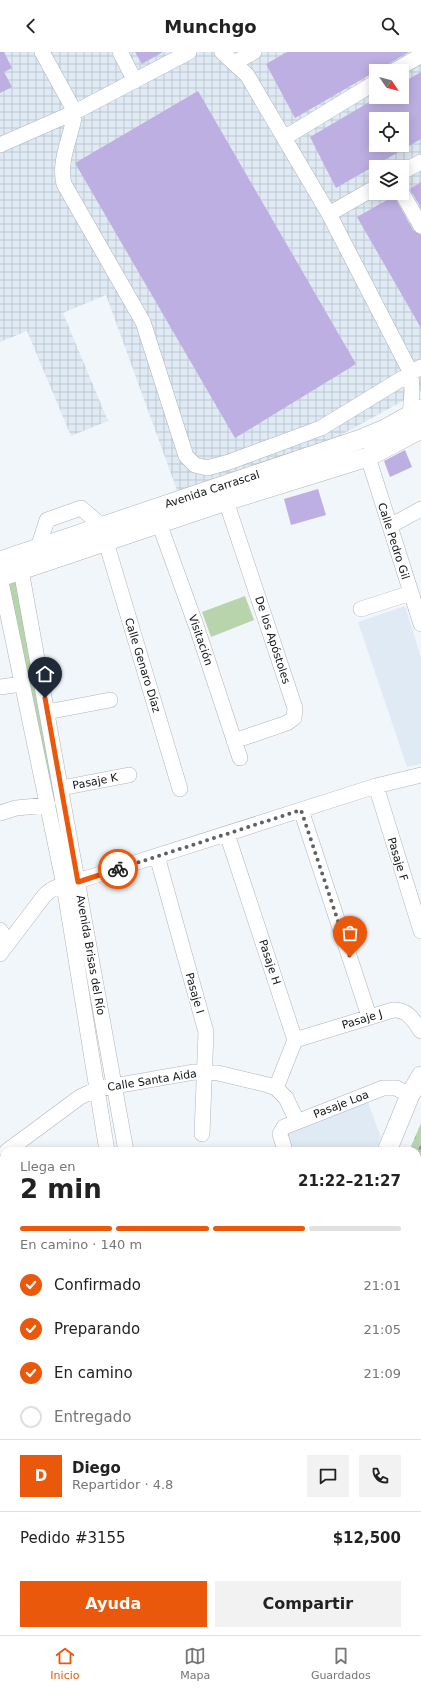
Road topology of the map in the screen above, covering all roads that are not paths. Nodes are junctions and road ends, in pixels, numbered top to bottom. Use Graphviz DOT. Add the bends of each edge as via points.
graph roads {
  1 [pos="42,52"];
  2 [pos="120,52"];
  3 [pos="190,52"];
  4 [pos="222,52"];
  5 [pos="254,52"];
  6 [pos="419,55"];
  7 [pos="234,62"];
  8 [pos="405,64"];
  9 [pos="135,80"];
  10 [pos="369,86"];
  11 [pos="75,112"];
  12 [pos="284,138"];
  13 [pos="0,146"];
  14 [pos="421,162"];
  15 [pos="409,168"];
  16 [pos="369,191"];
  17 [pos="406,200"];
  18 [pos="329,214"];
  19 [pos="421,226"];
  20 [pos="418,374"];
  21 [pos="417,418"];
  22 [pos="368,457"];
  23 [pos="226,502"];
  24 [pos="421,509"];
  25 [pos="159,523"];
  26 [pos="390,526"];
  27 [pos="104,534"];
  28 [pos="0,561"];
  29 [pos="21,570"];
  30 [pos="0,577"];
  31 [pos="416,602"];
  32 [pos="361,609"];
  33 [pos="421,624"];
  34 [pos="22,684"];
  35 [pos="0,687"];
  36 [pos="110,700"];
  37 [pos="47,712"];
  38 [pos="234,741"];
  39 [pos="240,758"];
  40 [pos="129,775"];
  41 [pos="421,775"];
  42 [pos="376,786"];
  43 [pos="61,788"];
  44 [pos="180,789"];
  45 [pos="48,805"];
  46 [pos="301,810"];
  47 [pos="0,813"];
  48 [pos="227,834"];
  49 [pos="157,856"];
  50 [pos="71,883"];
  51 [pos="0,930"];
  52 [pos="421,931"];
  53 [pos="4,949"];
  54 [pos="370,1016"];
  55 [pos="421,1031"];
  56 [pos="295,1040"];
  57 [pos="204,1072"];
  58 [pos="421,1076"];
  59 [pos="115,1085"];
  60 [pos="276,1088"];
  61 [pos="97,1089"];
  62 [pos="410,1095"];
  63 [pos="297,1121"];
  64 [pos="202,1134"];
  65 [pos="12,1147"];
  66 [pos="107,1147"];
  67 [pos="125,1147"];
  68 [pos="282,1147"];
  69 [pos="389,1147"];
  1 -- 11 [label="street"];
  2 -- 9 [label="street"];
  3 -- 9 [label="street"];
  4 -- 7 [label="street"];
  5 -- 7 [label="street"];
  6 -- 8 [label="street"];
  7 -- 12 [label="street" via="247,75"];
  9 -- 11 [label="street"];
  10 -- 12 [label="street"];
  11 -- 13 [label="street"];
  11 -- 20 [label="street" via="74,126 61,173 64,184 143,322 186,456 195,465 207,468 229,462 321,428"];
  12 -- 18 [label="street"];
  14 -- 15 [label="street"];
  16 -- 18 [label="street"];
  17 -- 19 [label="street"];
  18 -- 20 [label="street"];
  20 -- 21 [label="street" via="412,391"];
  21 -- 22 [label="main road, Avenida Carrascal"];
  21 -- 27 [label="main road, Avenida Carrascal"];
  22 -- 23 [label="main road, Avenida Carrascal"];
  22 -- 26 [label="street, Calle Pedro Gil"];
  23 -- 25 [label="main road, Avenida Carrascal"];
  23 -- 38 [label="street, De los Apóstoles" via="295,708 294,718 288,723"];
  24 -- 26 [label="street"];
  25 -- 27 [label="main road, Avenida Carrascal"];
  25 -- 38 [label="street, Visitación"];
  26 -- 31 [label="street, Calle Pedro Gil"];
  27 -- 28 [label="main road, Avenida Carrascal" via="38,548"];
  27 -- 29 [label="main road, Avenida Carrascal"];
  27 -- 44 [label="street, Calle Genaro Díaz"];
  29 -- 30 [label="main road, Avenida Carrascal"];
  29 -- 37 [label="street, Avenida Brisas del Río"];
  30 -- 34 [label="street, Avenida Brisas del Río"];
  31 -- 32 [label="street"];
  31 -- 33 [label="street, Calle Pedro Gil"];
  34 -- 35 [label="street"];
  34 -- 45 [label="street, Avenida Brisas del Río"];
  36 -- 37 [label="street"];
  37 -- 43 [label="street, Avenida Brisas del Río"];
  38 -- 39 [label="street, Visitación"];
  40 -- 43 [label="street, Pasaje K"];
  41 -- 42 [label="street"];
  42 -- 46 [label="street"];
  42 -- 52 [label="street, Pasaje F"];
  43 -- 50 [label="street, Avenida Brisas del Río"];
  45 -- 47 [label="street" via="16,808"];
  45 -- 50 [label="street, Avenida Brisas del Río"];
  46 -- 48 [label="street"];
  46 -- 54 [label="street"];
  48 -- 49 [label="street"];
  48 -- 56 [label="street, Pasaje H"];
  49 -- 50 [label="street"];
  49 -- 57 [label="street, Pasaje I" via="204,1025"];
  50 -- 53 [label="street" via="48,892"];
  50 -- 59 [label="street, Avenida Brisas del Río"];
  50 -- 61 [label="street, Avenida Brisas del Río"];
  51 -- 53 [label="street"];
  54 -- 55 [label="street, Pasaje J" via="402,1010"];
  54 -- 56 [label="street, Pasaje J"];
  56 -- 60 [label="street"];
  57 -- 59 [label="street, Calle Santa Aida"];
  57 -- 60 [label="street, Calle Santa Aida"];
  57 -- 64 [label="street, Pasaje I"];
  58 -- 62 [label="main road"];
  59 -- 61 [label="street, Calle Santa Aida"];
  59 -- 67 [label="street, Avenida Brisas del Río"];
  60 -- 63 [label="street" via="286,1098"];
  61 -- 65 [label="street, Calle Santa Aida" via="80,1097"];
  61 -- 66 [label="street, Avenida Brisas del Río"];
  62 -- 63 [label="street, Pasaje Loa" via="396,1088 384,1088"];
  62 -- 69 [label="main road"];
  63 -- 68 [label="street, Pasaje Loa" via="282,1129"];
}
